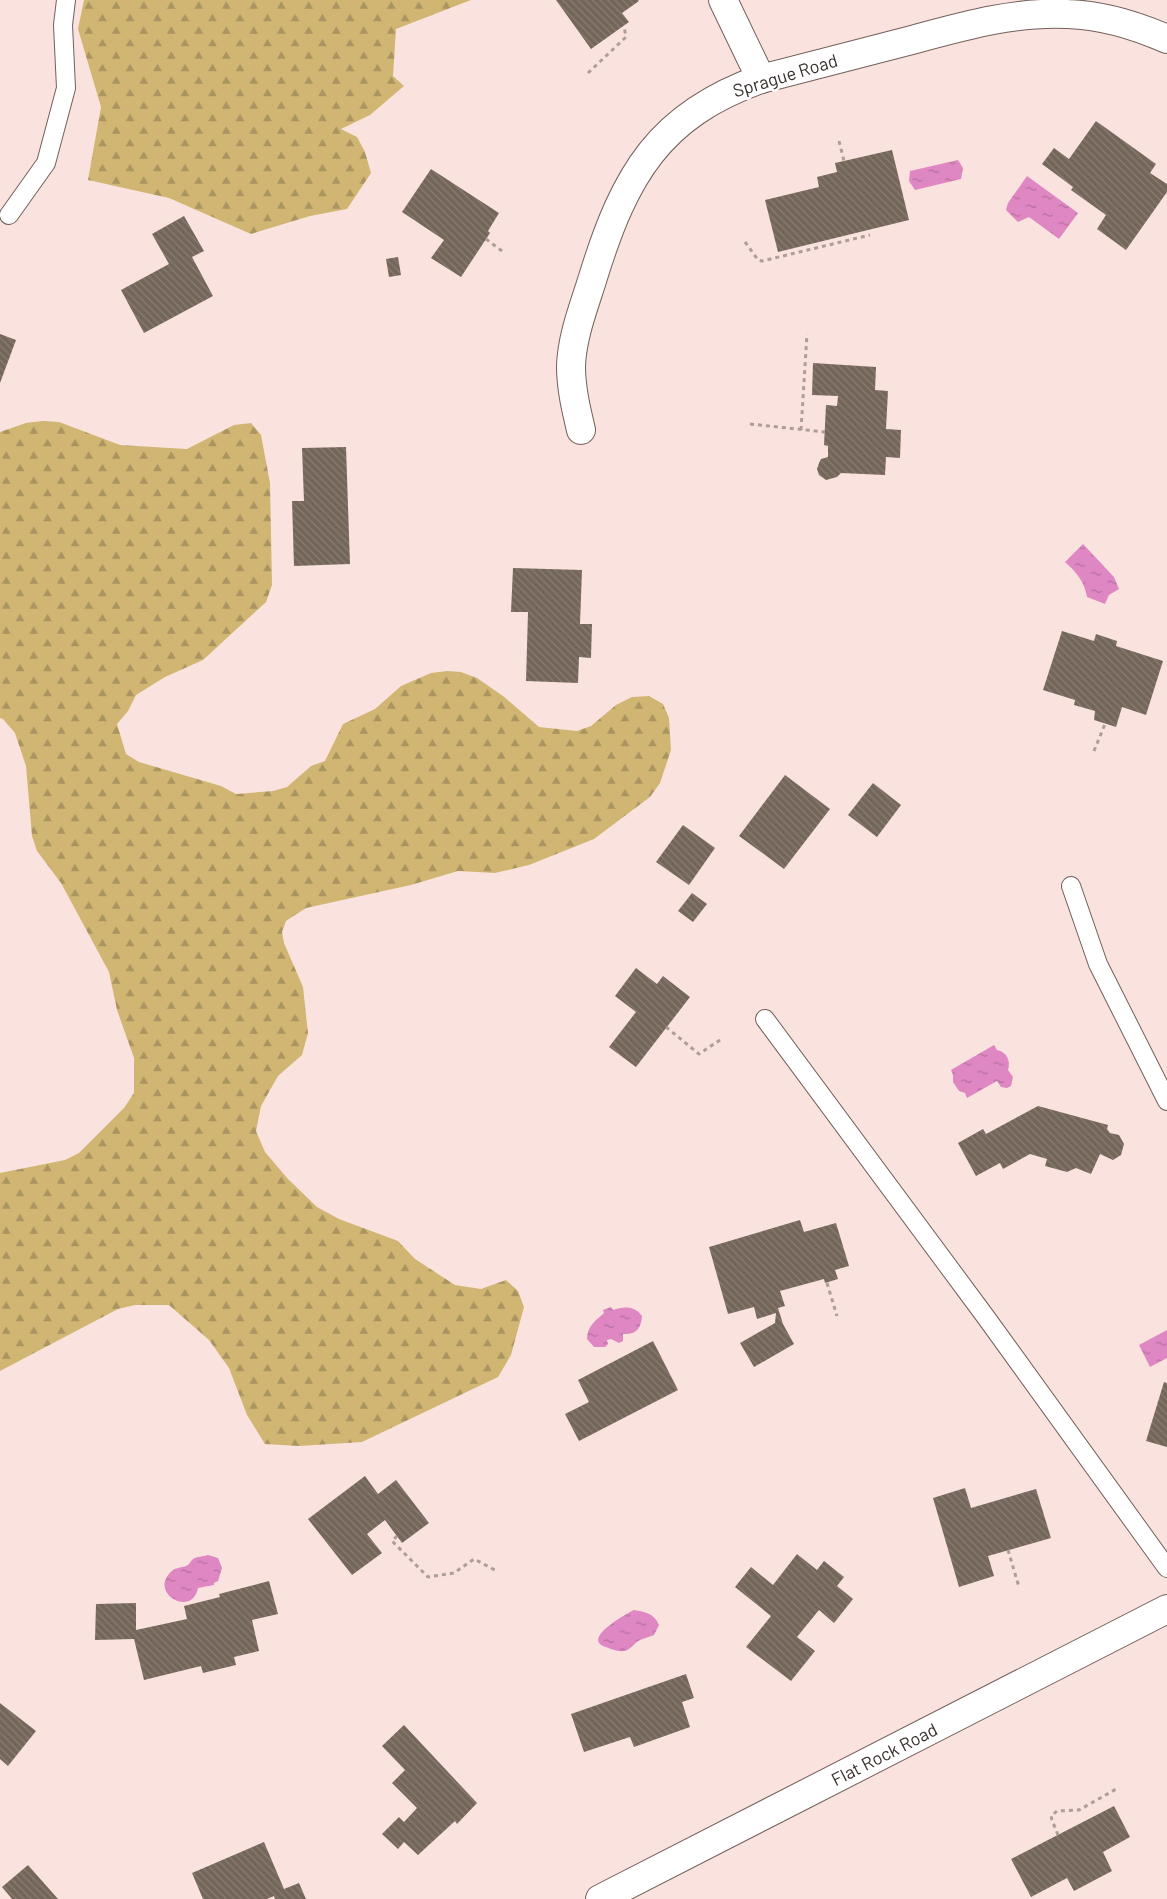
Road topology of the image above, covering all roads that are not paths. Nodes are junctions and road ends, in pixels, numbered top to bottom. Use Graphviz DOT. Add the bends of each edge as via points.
graph roads {
  1 [pos="66,0"];
  2 [pos="723,0"];
  3 [pos="1167,39"];
  4 [pos="761,79"];
  5 [pos="9,215"];
  6 [pos="580,430"];
  7 [pos="1071,886"];
  8 [pos="764,1019"];
  9 [pos="1167,1101"];
  10 [pos="1167,1568"];
  11 [pos="1167,1609"];
  12 [pos="600,1899"];
  1 -- 5 [label="lane" via="63,25 66,88 46,163"];
  2 -- 4 [label="street"];
  3 -- 4 [label="street, Sprague Road" via="1094,17 1038,14 958,28"];
  4 -- 6 [label="street, Sprague Road" via="706,103 677,124 633,178 603,248 574,341 572,392"];
  7 -- 9 [label="lane" via="1098,964"];
  8 -- 10 [label="lane"];
  11 -- 12 [label="street, Flat Rock Road"];
}
